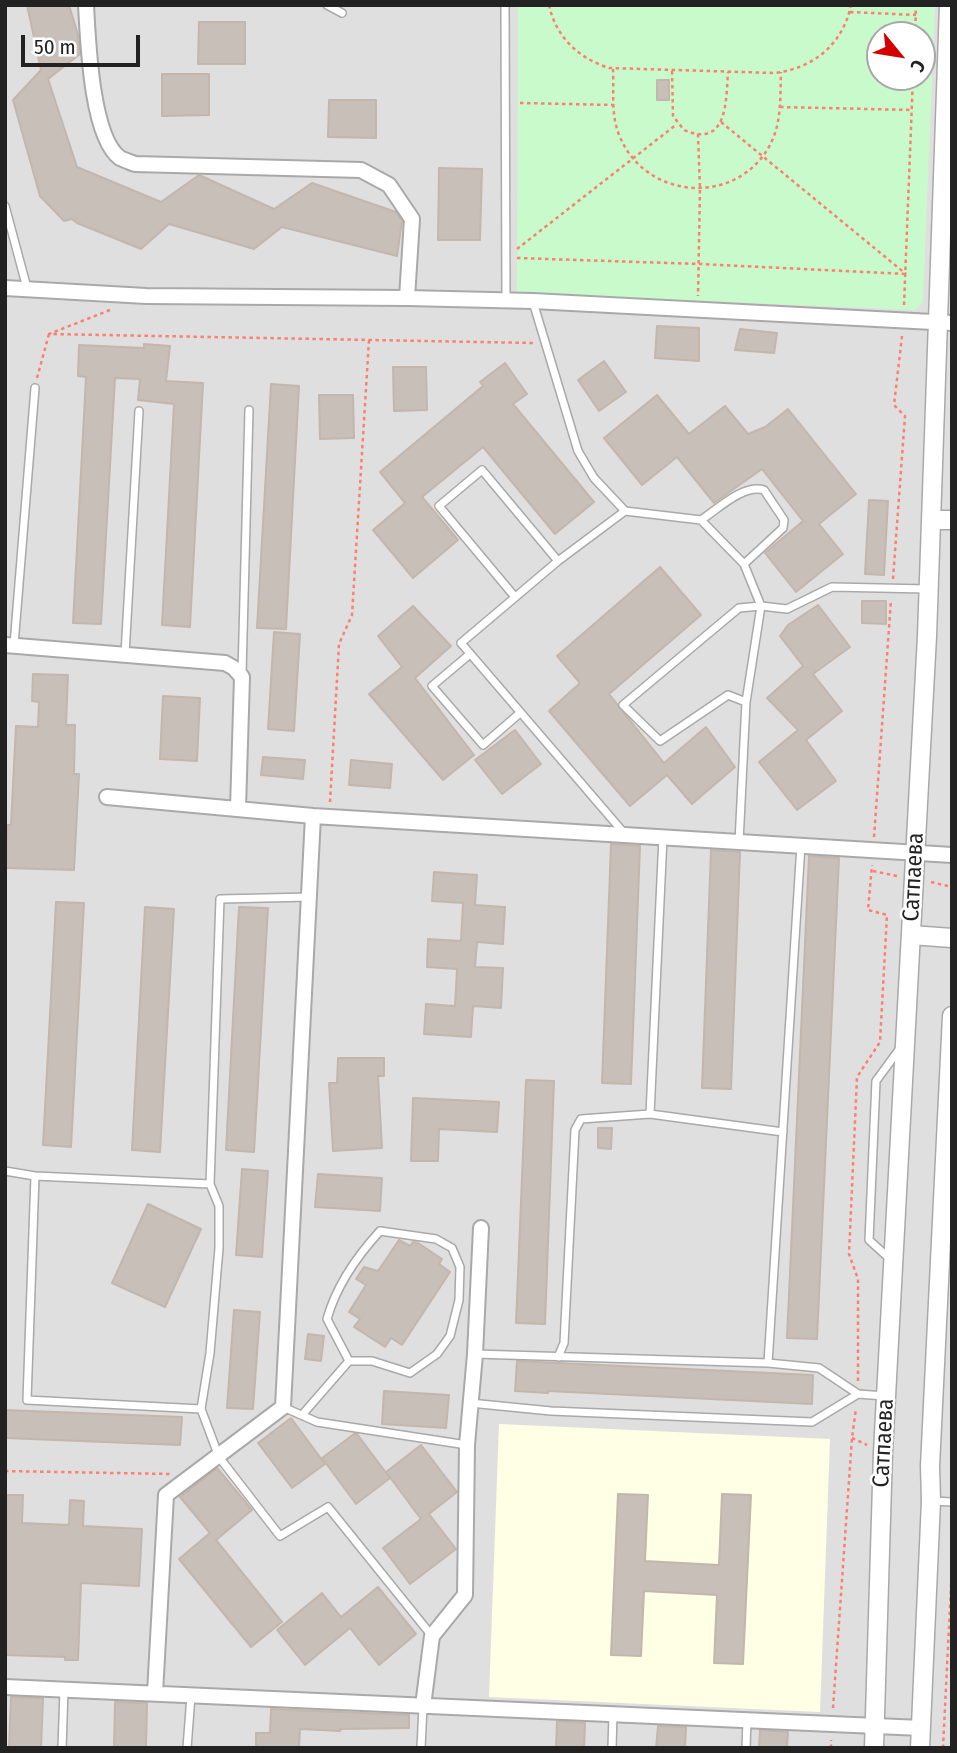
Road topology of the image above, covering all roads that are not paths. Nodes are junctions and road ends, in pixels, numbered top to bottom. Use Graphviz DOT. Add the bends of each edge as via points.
graph roads {
  1 [pos="86,5"];
  2 [pos="327,5"];
  3 [pos="506,5"];
  4 [pos="949,5"];
  5 [pos="342,13"];
  6 [pos="5,206"];
  7 [pos="5,288"];
  8 [pos="27,288"];
  9 [pos="407,298"];
  10 [pos="506,300"];
  11 [pos="533,301"];
  12 [pos="945,323"];
  13 [pos="35,388"];
  14 [pos="249,410"];
  15 [pos="139,411"];
  16 [pos="625,511"];
  17 [pos="701,520"];
  18 [pos="931,520"];
  19 [pos="952,520"];
  20 [pos="558,561"];
  21 [pos="744,564"];
  22 [pos="929,589"];
  23 [pos="515,597"];
  24 [pos="761,606"];
  25 [pos="10,645"];
  26 [pos="125,654"];
  27 [pos="470,654"];
  28 [pos="242,677"];
  29 [pos="746,702"];
  30 [pos="520,713"];
  31 [pos="107,797"];
  32 [pos="238,808"];
  33 [pos="313,816"];
  34 [pos="625,835"];
  35 [pos="663,837"];
  36 [pos="739,842"];
  37 [pos="801,845"];
  38 [pos="915,852"];
  39 [pos="952,855"];
  40 [pos="310,897"];
  41 [pos="911,935"];
  42 [pos="952,938"];
  43 [pos="952,1016"];
  44 [pos="906,1040"];
  45 [pos="650,1114"];
  46 [pos="783,1132"];
  47 [pos="5,1171"];
  48 [pos="34,1176"];
  49 [pos="209,1184"];
  50 [pos="481,1228"];
  51 [pos="894,1262"];
  52 [pos="475,1354"];
  53 [pos="558,1357"];
  54 [pos="349,1361"];
  55 [pos="768,1363"];
  56 [pos="858,1394"];
  57 [pos="886,1396"];
  58 [pos="470,1403"];
  59 [pos="283,1407"];
  60 [pos="201,1409"];
  61 [pos="302,1415"];
  62 [pos="467,1445"];
  63 [pos="219,1457"];
  64 [pos="931,1501"];
  65 [pos="952,1502"];
  66 [pos="432,1636"];
  67 [pos="5,1686"];
  68 [pos="64,1689"];
  69 [pos="155,1693"];
  70 [pos="191,1695"];
  71 [pos="423,1706"];
  72 [pos="613,1714"];
  73 [pos="747,1720"];
  74 [pos="874,1726"];
  75 [pos="921,1728"];
  76 [pos="62,1748"];
  77 [pos="187,1748"];
  78 [pos="421,1748"];
  79 [pos="612,1748"];
  80 [pos="746,1748"];
  81 [pos="874,1748"];
  82 [pos="920,1748"];
  1 -- 9 [label="street" via="97,110 108,143 119,157 135,164 362,170 389,184 412,219"];
  2 -- 5 [label="lane"];
  3 -- 10 [label="lane"];
  4 -- 12 [label="street, Сатпаева"];
  6 -- 8 [label="lane"];
  7 -- 8 [label="street"];
  8 -- 9 [label="street" via="146,296"];
  9 -- 10 [label="street"];
  10 -- 11 [label="street"];
  11 -- 12 [label="street"];
  11 -- 16 [label="lane" via="578,451 594,478"];
  12 -- 18 [label="street, Сатпаева"];
  13 -- 25 [label="lane"];
  14 -- 28 [label="lane"];
  15 -- 26 [label="lane"];
  16 -- 17 [label="lane"];
  16 -- 20 [label="lane"];
  17 -- 21 [label="lane"];
  17 -- 21 [label="lane" via="742,493 764,490 784,520 783,528"];
  18 -- 19 [label="street"];
  18 -- 22 [label="street, Сатпаева"];
  20 -- 23 [label="lane"];
  20 -- 23 [label="lane" via="482,470 439,506"];
  21 -- 24 [label="lane"];
  22 -- 24 [label="lane" via="832,587 788,608"];
  22 -- 38 [label="street, Сатпаева"];
  23 -- 27 [label="lane" via="461,643"];
  24 -- 29 [label="lane"];
  24 -- 29 [label="lane" via="739,608 624,705 660,741 729,695"];
  25 -- 26 [label="street"];
  26 -- 28 [label="street" via="225,663"];
  27 -- 30 [label="lane"];
  27 -- 30 [label="lane" via="432,686 483,745"];
  28 -- 32 [label="street"];
  29 -- 36 [label="lane"];
  30 -- 34 [label="lane"];
  31 -- 32 [label="street"];
  32 -- 33 [label="street"];
  33 -- 34 [label="street"];
  33 -- 40 [label="street"];
  34 -- 35 [label="street"];
  35 -- 36 [label="street"];
  35 -- 45 [label="lane"];
  36 -- 37 [label="street"];
  37 -- 38 [label="street"];
  37 -- 46 [label="lane"];
  38 -- 39 [label="street"];
  38 -- 41 [label="street, Сатпаева"];
  40 -- 49 [label="lane" via="220,899"];
  40 -- 59 [label="street"];
  41 -- 42 [label="street"];
  41 -- 44 [label="street, Сатпаева"];
  43 -- 64 [label="street, Сатпаева"];
  44 -- 51 [label="street, Сатпаева"];
  44 -- 51 [label="lane" via="876,1082 869,1240"];
  45 -- 46 [label="lane"];
  45 -- 53 [label="lane" via="581,1119 575,1130 564,1343"];
  46 -- 55 [label="lane"];
  47 -- 48 [label="lane"];
  48 -- 49 [label="lane"];
  48 -- 60 [label="lane" via="27,1400"];
  49 -- 60 [label="lane" via="219,1206 219,1248"];
  50 -- 52 [label="street"];
  51 -- 57 [label="street, Сатпаева"];
  52 -- 53 [label="lane"];
  52 -- 58 [label="street"];
  53 -- 55 [label="lane"];
  54 -- 54 [label="lane" via="372,1361 410,1373 437,1354 450,1336 459,1300 460,1267 453,1248 436,1239 380,1231 366,1245 332,1301 327,1319"];
  54 -- 61 [label="lane"];
  55 -- 56 [label="lane" via="819,1368"];
  56 -- 57 [label="lane"];
  56 -- 58 [label="lane" via="812,1422"];
  57 -- 74 [label="street, Сатпаева"];
  58 -- 62 [label="street"];
  59 -- 61 [label="lane"];
  59 -- 63 [label="street"];
  60 -- 63 [label="lane"];
  61 -- 62 [label="lane" via="317,1422"];
  62 -- 66 [label="street" via="465,1595"];
  63 -- 66 [label="lane" via="280,1536 328,1507"];
  63 -- 69 [label="street" via="166,1495"];
  64 -- 65 [label="lane"];
  64 -- 75 [label="street, Сатпаева"];
  66 -- 71 [label="street"];
  67 -- 68 [label="street"];
  68 -- 69 [label="street"];
  68 -- 76 [label="lane"];
  69 -- 70 [label="street"];
  70 -- 71 [label="street"];
  70 -- 77 [label="lane"];
  71 -- 72 [label="street"];
  71 -- 78 [label="lane"];
  72 -- 73 [label="street"];
  72 -- 79 [label="lane"];
  73 -- 74 [label="street"];
  73 -- 80 [label="lane"];
  74 -- 75 [label="street"];
  74 -- 81 [label="street, Сатпаева"];
  75 -- 82 [label="street, Сатпаева"];
}
